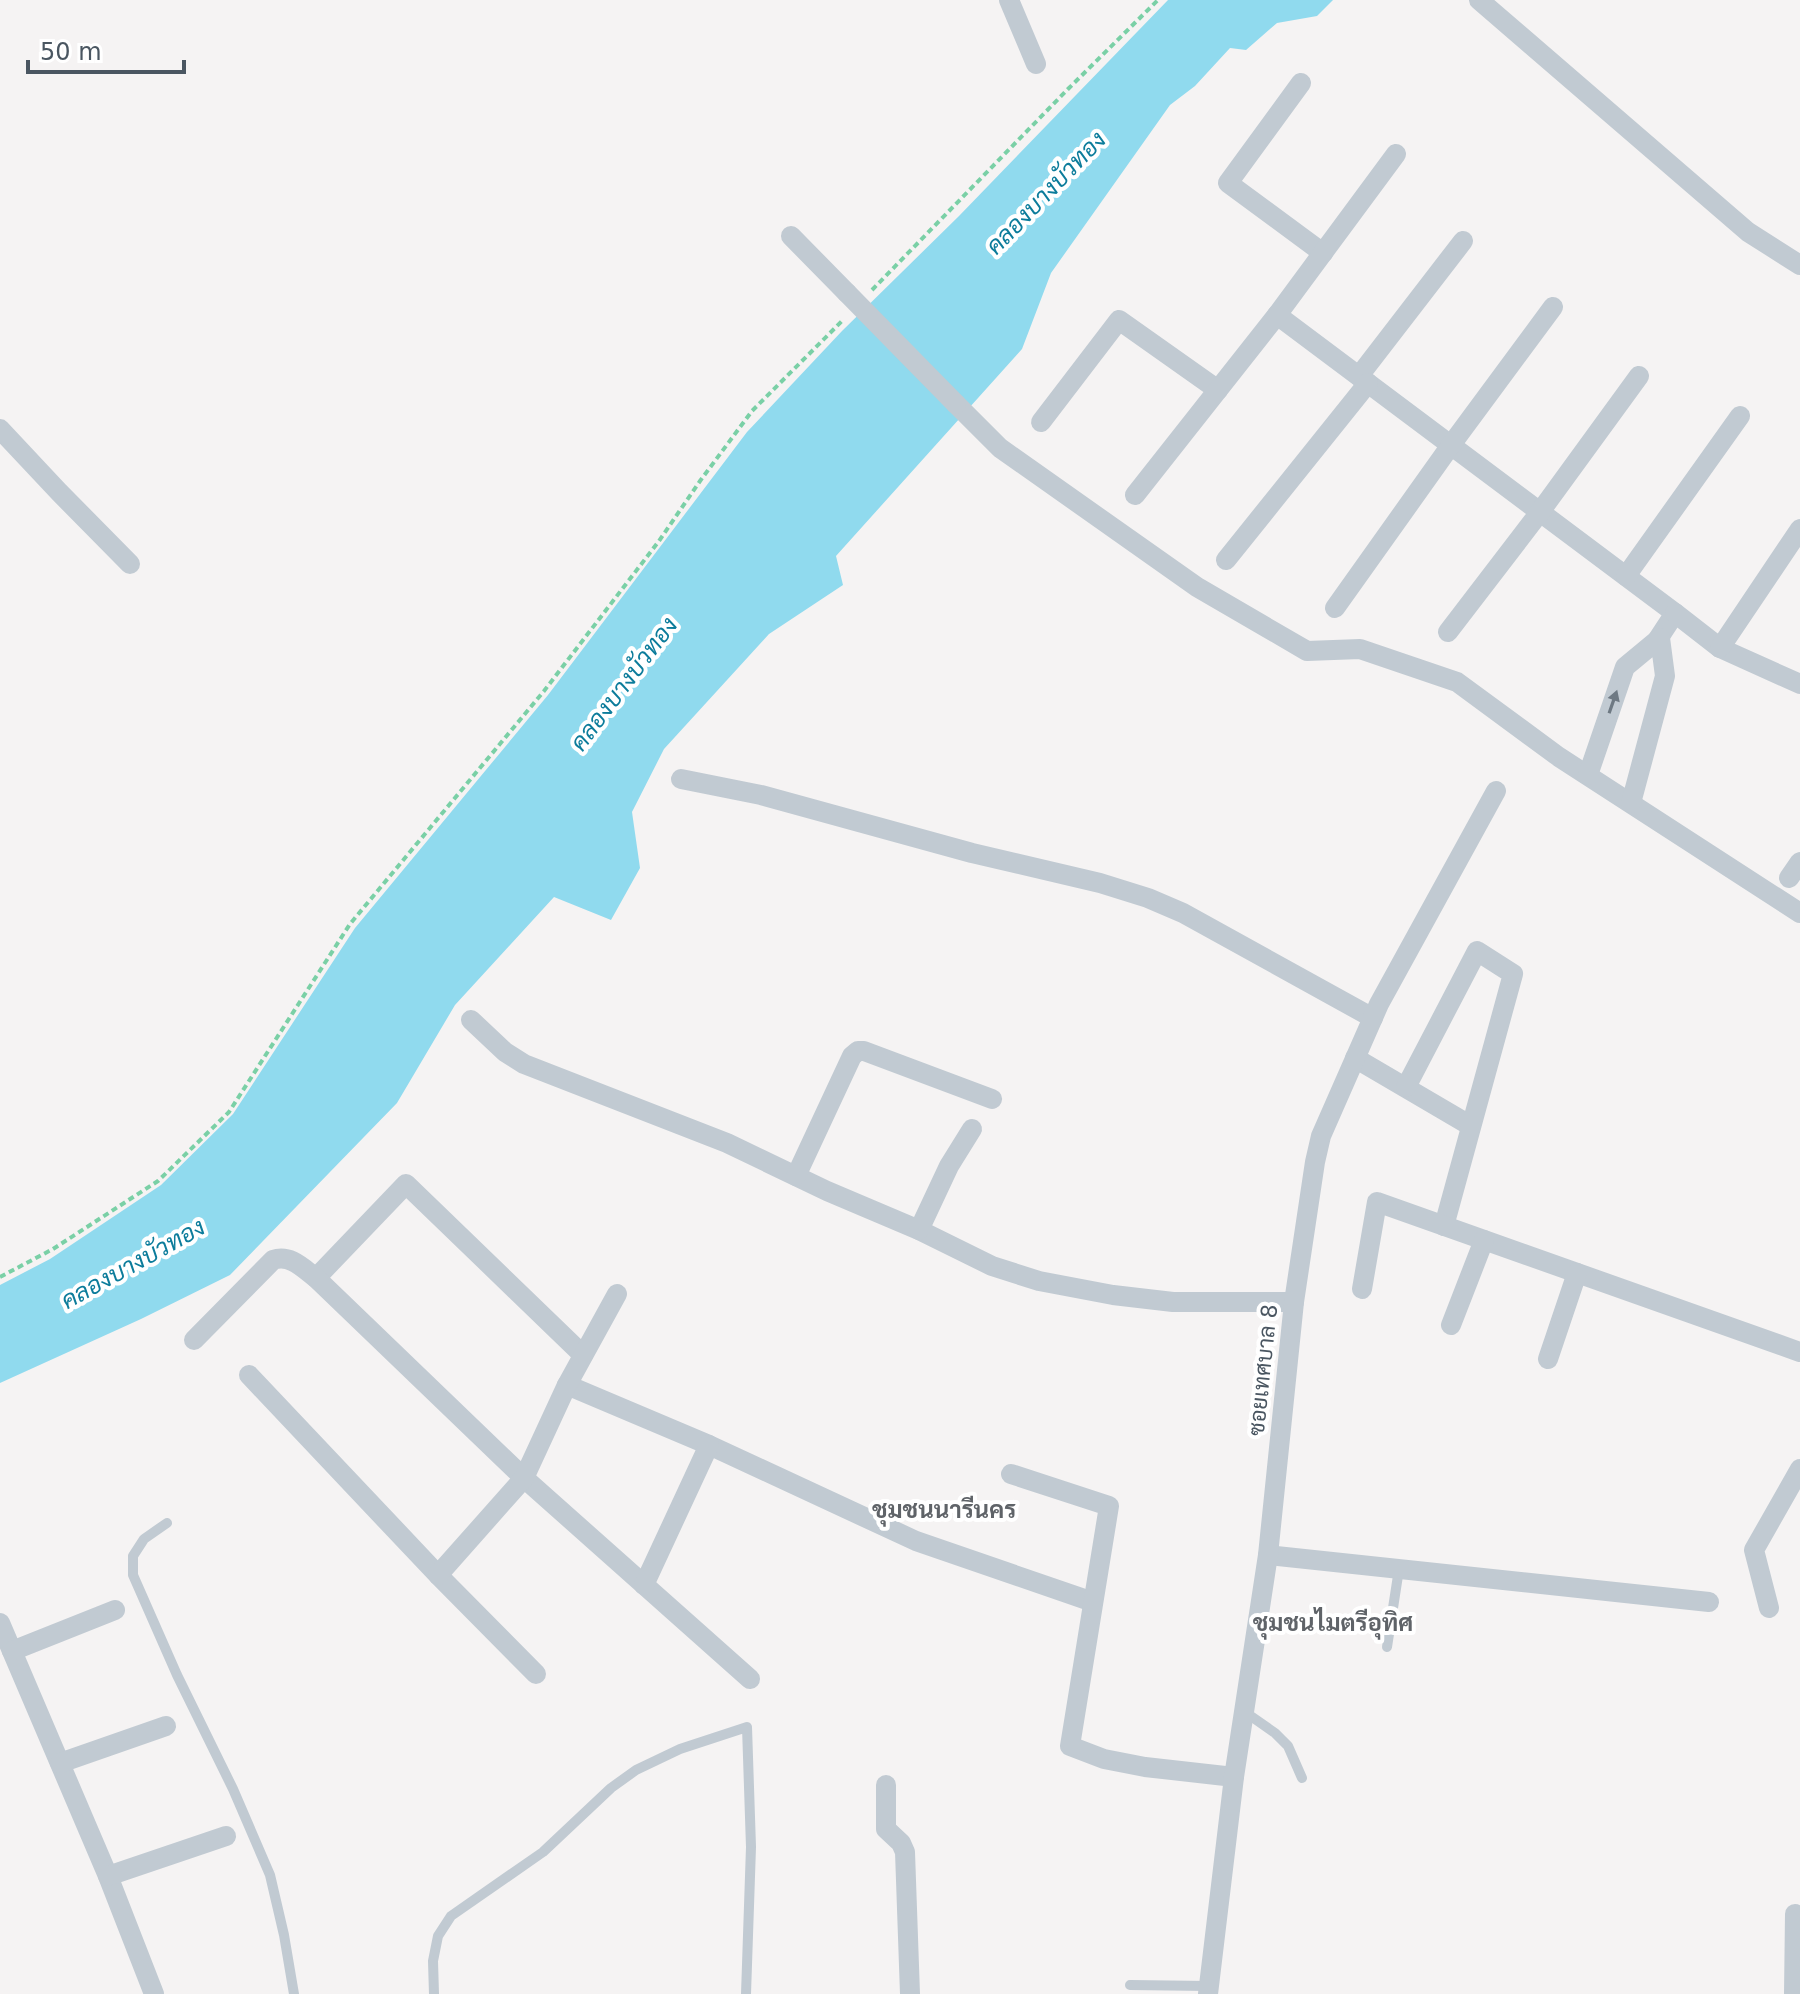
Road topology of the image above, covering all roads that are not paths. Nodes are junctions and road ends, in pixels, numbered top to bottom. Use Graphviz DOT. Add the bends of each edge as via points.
graph roads {
  1 [pos="1009,0"];
  2 [pos="1479,0"];
  3 [pos="1036,64"];
  4 [pos="1301,83"];
  5 [pos="1396,154"];
  6 [pos="791,236"];
  7 [pos="1463,241"];
  8 [pos="1323,253"];
  9 [pos="1800,265"];
  10 [pos="1553,307"];
  11 [pos="1277,315"];
  12 [pos="1639,376"];
  13 [pos="1364,380"];
  14 [pos="1218,390"];
  15 [pos="1740,416"];
  16 [pos="1041,422"];
  17 [pos="0,429"];
  18 [pos="1451,445"];
  19 [pos="1135,495"];
  20 [pos="1540,512"];
  21 [pos="1800,529"];
  22 [pos="1226,560"];
  23 [pos="130,564"];
  24 [pos="1626,576"];
  25 [pos="1335,608"];
  26 [pos="1675,613"];
  27 [pos="1448,632"];
  28 [pos="1658,639"];
  29 [pos="1720,648"];
  30 [pos="1800,684"];
  31 [pos="1588,775"];
  32 [pos="681,779"];
  33 [pos="1496,791"];
  34 [pos="1631,803"];
  35 [pos="1800,913"];
  36 [pos="1373,1018"];
  37 [pos="471,1020"];
  38 [pos="1355,1058"];
  39 [pos="1406,1087"];
  40 [pos="992,1099"];
  41 [pos="1471,1126"];
  42 [pos="972,1129"];
  43 [pos="796,1176"];
  44 [pos="1444,1226"];
  45 [pos="919,1230"];
  46 [pos="1484,1240"];
  47 [pos="1577,1273"];
  48 [pos="316,1278"];
  49 [pos="1362,1289"];
  50 [pos="617,1294"];
  51 [pos="1294,1302"];
  52 [pos="1451,1325"];
  53 [pos="194,1340"];
  54 [pos="1800,1352"];
  55 [pos="583,1355"];
  56 [pos="1548,1359"];
  57 [pos="249,1375"];
  58 [pos="567,1385"];
  59 [pos="709,1445"];
  60 [pos="1800,1469"];
  61 [pos="1011,1474"];
  62 [pos="524,1478"];
  63 [pos="167,1523"];
  64 [pos="1268,1555"];
  65 [pos="1399,1569"];
  66 [pos="438,1575"];
  67 [pos="644,1585"];
  68 [pos="1093,1602"];
  69 [pos="1709,1602"];
  70 [pos="1769,1608"];
  71 [pos="115,1610"];
  72 [pos="0,1623"];
  73 [pos="1387,1647"];
  74 [pos="12,1651"];
  75 [pos="536,1674"];
  76 [pos="750,1679"];
  77 [pos="1244,1712"];
  78 [pos="166,1726"];
  79 [pos="60,1763"];
  80 [pos="1234,1777"];
  81 [pos="1302,1778"];
  82 [pos="886,1785"];
  83 [pos="226,1836"];
  84 [pos="108,1876"];
  85 [pos="1795,1914"];
  86 [pos="1796,1982"];
  87 [pos="1130,1985"];
  88 [pos="1209,1990"];
  89 [pos="154,1994"];
  90 [pos="294,1994"];
  91 [pos="434,1994"];
  92 [pos="746,1994"];
  93 [pos="910,1994"];
  1 -- 3 [label="street"];
  2 -- 9 [label="street" via="1748,232"];
  4 -- 8 [label="street" via="1228,183"];
  5 -- 8 [label="street"];
  6 -- 31 [label="street, bridge" via="1000,448 1197,587 1307,651 1360,649 1457,682"];
  7 -- 13 [label="street"];
  8 -- 11 [label="street"];
  10 -- 18 [label="street"];
  11 -- 13 [label="street"];
  11 -- 14 [label="street"];
  12 -- 20 [label="street"];
  13 -- 18 [label="street"];
  13 -- 22 [label="street"];
  14 -- 16 [label="street" via="1119,320"];
  14 -- 19 [label="street"];
  15 -- 24 [label="street"];
  17 -- 23 [label="street"];
  18 -- 20 [label="street"];
  18 -- 25 [label="street"];
  20 -- 24 [label="street"];
  20 -- 27 [label="street"];
  21 -- 29 [label="street"];
  24 -- 26 [label="street"];
  26 -- 28 [label="street"];
  26 -- 29 [label="street"];
  31 -- 28 [label="street, one-way" via="1625,667"];
  28 -- 34 [label="street" via="1665,676"];
  29 -- 30 [label="street"];
  31 -- 34 [label="street"];
  32 -- 36 [label="street" via="761,795 1148,898"];
  33 -- 36 [label="street, ซอยเทศบาล 8"];
  34 -- 35 [label="street"];
  36 -- 38 [label="street, ซอยเทศบาล 8"];
  37 -- 43 [label="street" via="524,1064 727,1143"];
  38 -- 39 [label="street"];
  38 -- 51 [label="street, ซอยเทศบาล 8" via="1321,1136"];
  39 -- 41 [label="street"];
  39 -- 41 [label="street" via="1477,951 1513,974"];
  40 -- 43 [label="street" via="858,1051"];
  41 -- 44 [label="street"];
  42 -- 45 [label="street"];
  43 -- 45 [label="street"];
  44 -- 46 [label="street"];
  44 -- 49 [label="street" via="1377,1202"];
  45 -- 51 [label="street" via="992,1266 1039,1281 1173,1302"];
  46 -- 47 [label="street"];
  46 -- 52 [label="street"];
  47 -- 54 [label="street"];
  47 -- 56 [label="street"];
  48 -- 53 [label="street" via="286,1258 273,1260"];
  48 -- 55 [label="street" via="406,1184"];
  48 -- 62 [label="street"];
  50 -- 55 [label="street"];
  51 -- 64 [label="street, ซอยเทศบาล 8"];
  55 -- 58 [label="street"];
  57 -- 66 [label="street"];
  58 -- 59 [label="street"];
  58 -- 62 [label="street"];
  59 -- 67 [label="street"];
  59 -- 68 [label="street" via="916,1541"];
  60 -- 70 [label="street" via="1754,1550"];
  61 -- 68 [label="street" via="1109,1506"];
  62 -- 66 [label="street"];
  62 -- 67 [label="street"];
  63 -- 90 [label="lane" via="144,1539 133,1556 133,1575 270,1875"];
  64 -- 65 [label="street"];
  64 -- 77 [label="street, ซอยเทศบาล 8"];
  65 -- 69 [label="street"];
  65 -- 73 [label="lane"];
  66 -- 75 [label="street"];
  67 -- 76 [label="street"];
  68 -- 80 [label="street" via="1070,1746 1145,1767"];
  71 -- 74 [label="street"];
  72 -- 74 [label="street"];
  74 -- 79 [label="street"];
  77 -- 80 [label="street, ซอยเทศบาล 8"];
  77 -- 81 [label="lane" via="1288,1746"];
  78 -- 79 [label="street"];
  79 -- 84 [label="street"];
  80 -- 88 [label="street, ซอยเทศบาล 8"];
  82 -- 93 [label="street" via="886,1829 905,1852"];
  83 -- 84 [label="street"];
  84 -- 89 [label="street"];
  85 -- 86 [label="street"];
  87 -- 88 [label="lane"];
  91 -- 92 [label="lane" via="438,1936 451,1916 543,1852 636,1770 747,1727 751,1847"];
}
